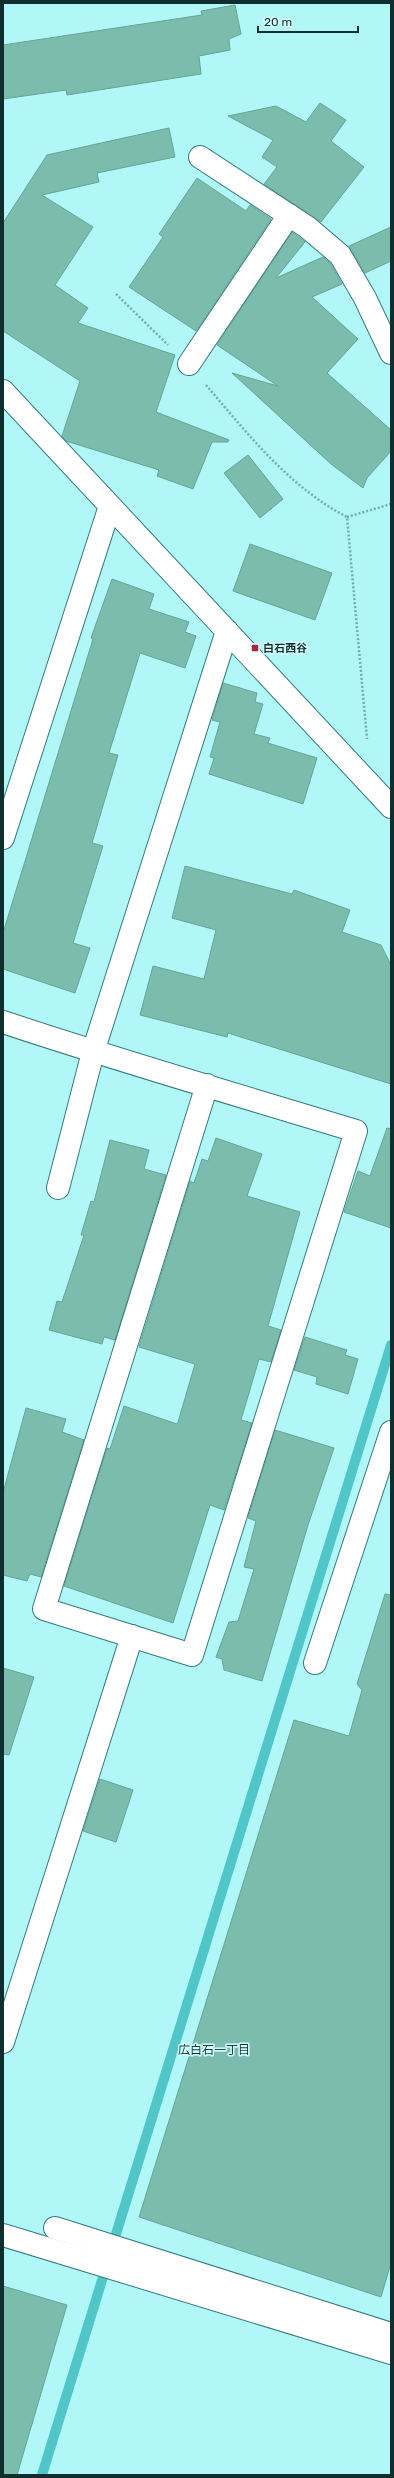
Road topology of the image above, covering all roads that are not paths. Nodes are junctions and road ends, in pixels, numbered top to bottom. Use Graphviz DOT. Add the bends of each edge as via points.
graph roads {
  1 [pos="200,157"];
  2 [pos="289,215"];
  3 [pos="391,353"];
  4 [pos="189,364"];
  5 [pos="3,391"];
  6 [pos="110,506"];
  7 [pos="227,631"];
  8 [pos="391,807"];
  9 [pos="3,838"];
  10 [pos="3,1022"];
  11 [pos="93,1052"];
  12 [pos="207,1085"];
  13 [pos="58,1188"];
  14 [pos="391,1432"];
  15 [pos="132,1636"];
  16 [pos="314,1663"];
  17 [pos="3,2042"];
  18 [pos="55,2228"];
  19 [pos="3,2235"];
  20 [pos="95,2252"];
  21 [pos="119,2259"];
  22 [pos="391,2334"];
  23 [pos="391,2353"];
  1 -- 2 [label="street"];
  2 -- 3 [label="street" via="307,226 340,255 365,298"];
  2 -- 4 [label="street"];
  5 -- 6 [label="street"];
  6 -- 7 [label="street"];
  6 -- 9 [label="street"];
  7 -- 8 [label="street"];
  7 -- 11 [label="street"];
  10 -- 11 [label="street"];
  11 -- 12 [label="street"];
  11 -- 13 [label="street"];
  12 -- 15 [label="street" via="44,1609"];
  12 -- 15 [label="street" via="356,1131 192,1655"];
  14 -- 16 [label="street"];
  15 -- 17 [label="street"];
  18 -- 20 [label="street"];
  19 -- 20 [label="street"];
  20 -- 21 [label="street"];
  21 -- 22 [label="street"];
  21 -- 23 [label="street"];
}
